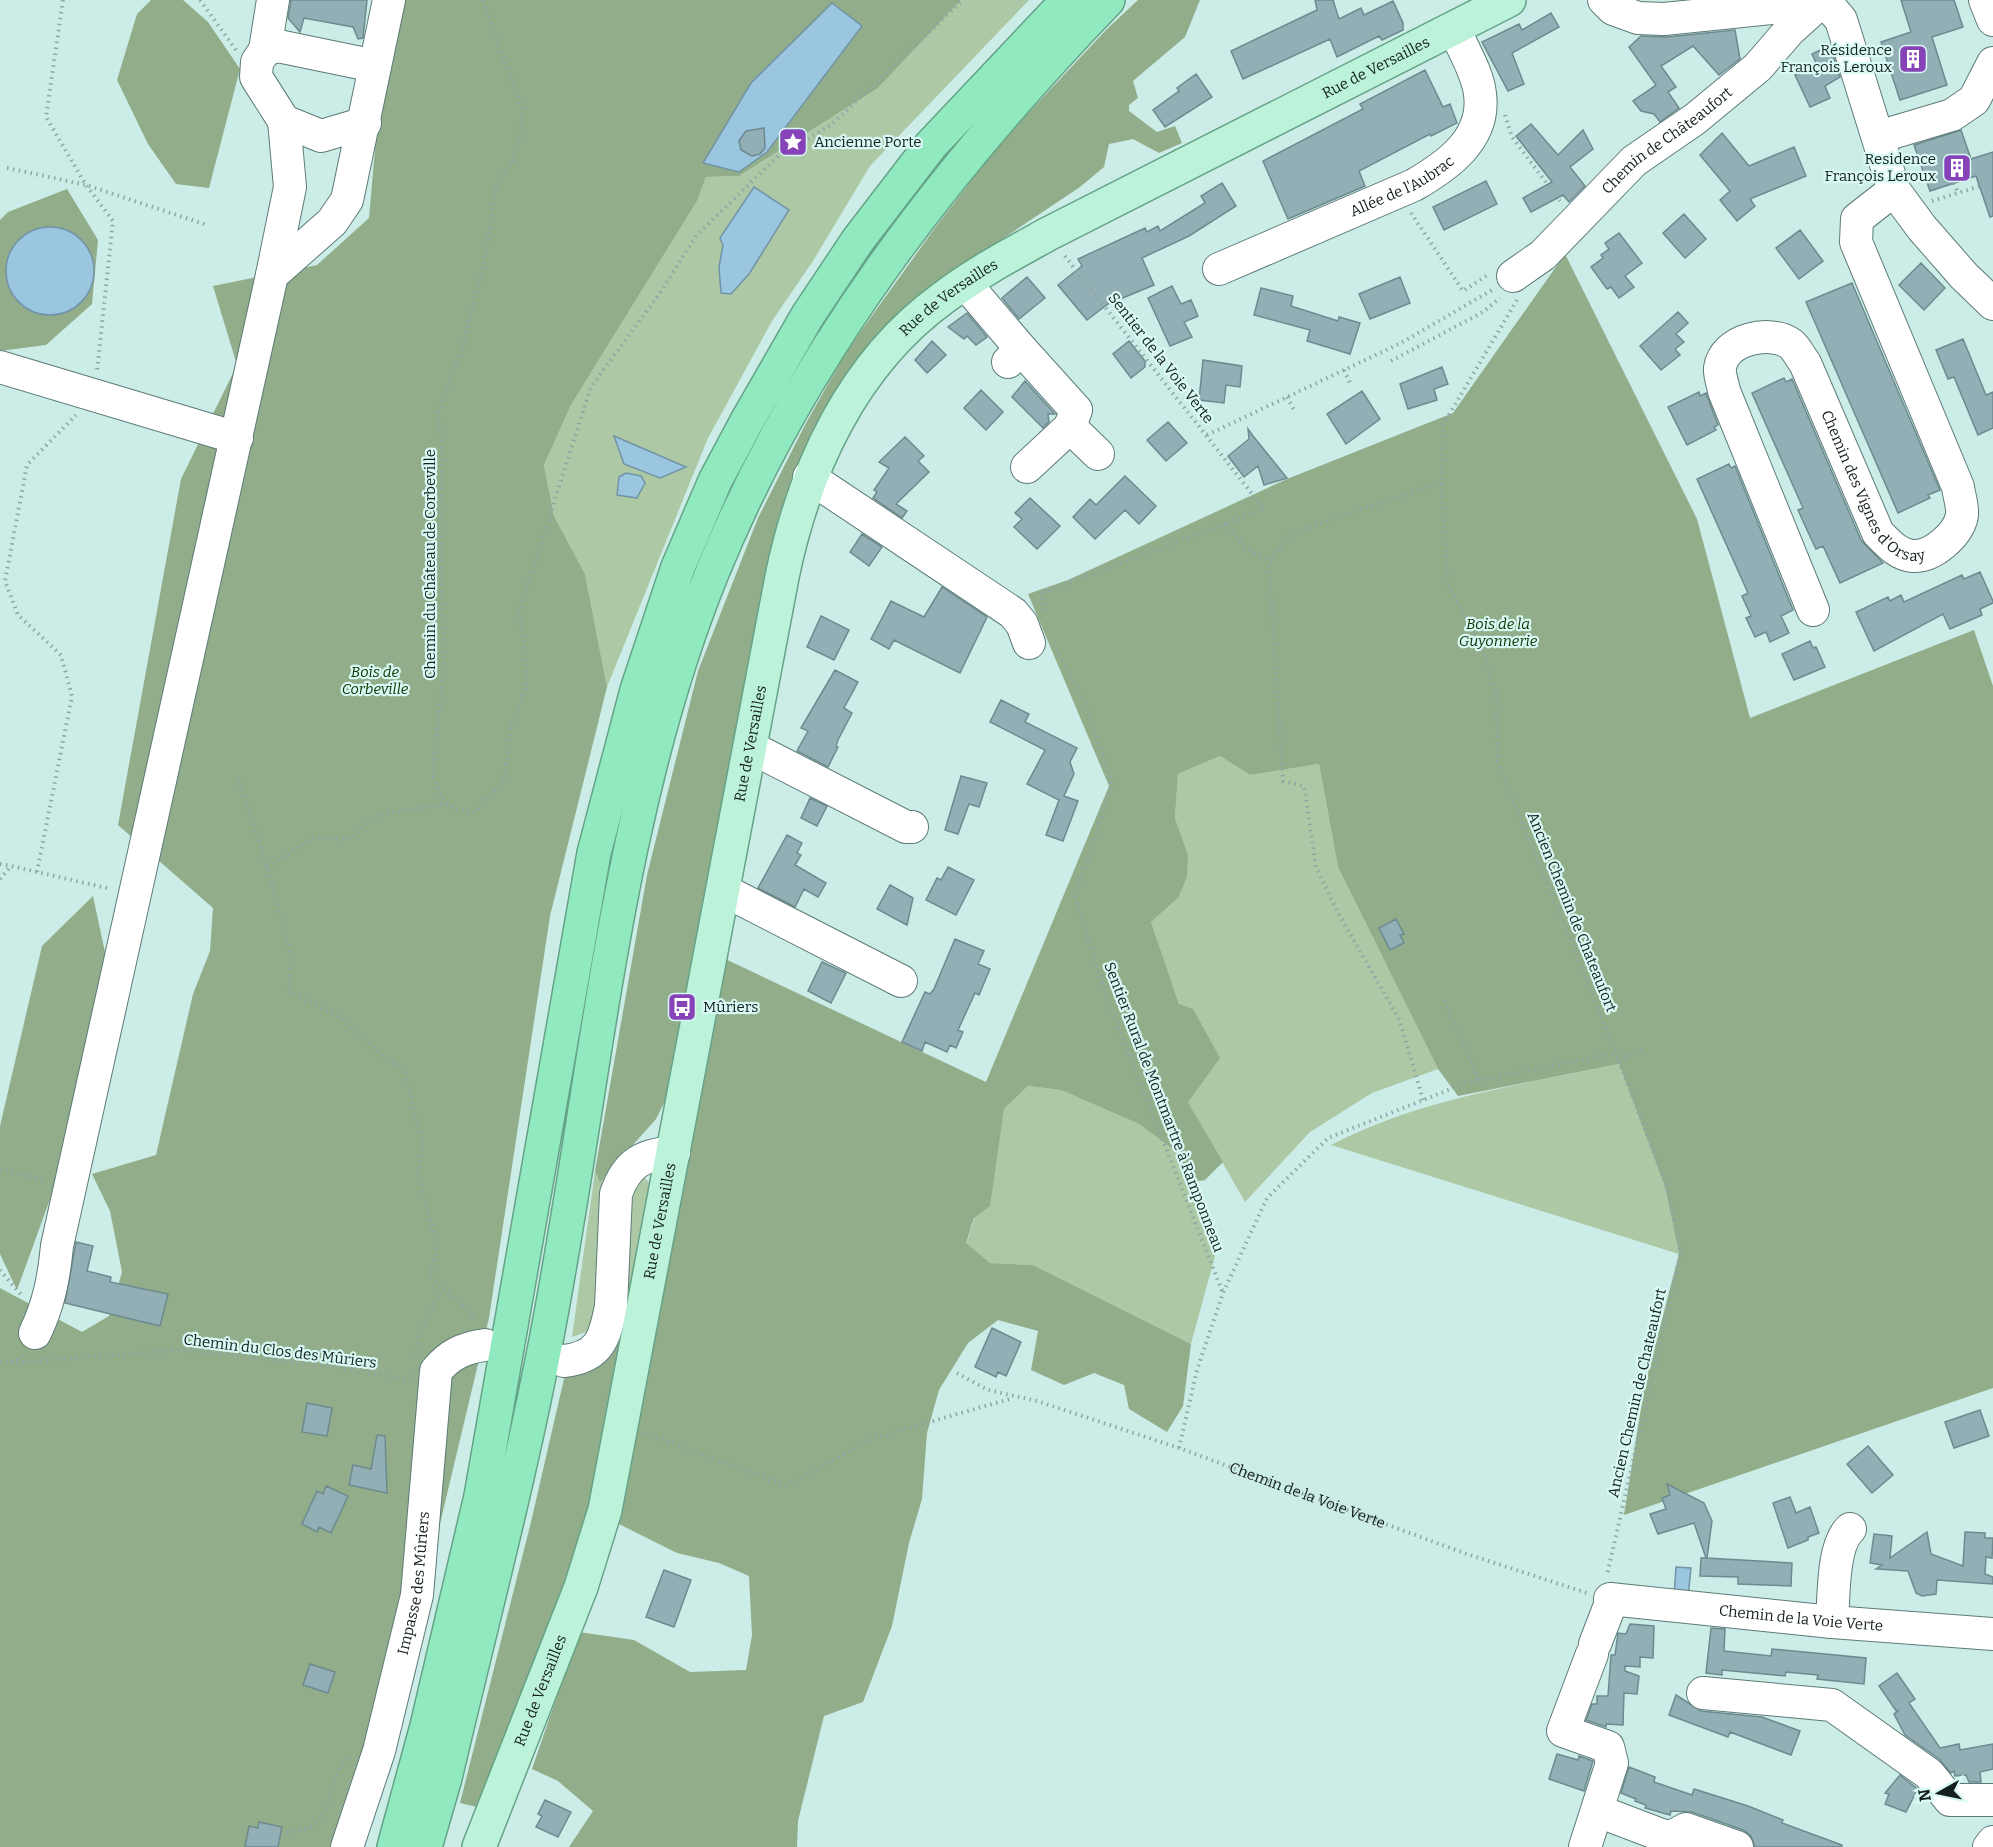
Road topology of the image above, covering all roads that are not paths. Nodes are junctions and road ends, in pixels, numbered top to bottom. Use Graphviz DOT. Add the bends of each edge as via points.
graph roads {
  1 [pos="273,0"];
  2 [pos="389,0"];
  3 [pos="1068,0"];
  4 [pos="1108,0"];
  5 [pos="1509,0"];
  6 [pos="1604,0"];
  7 [pos="1985,0"];
  8 [pos="1823,2"];
  9 [pos="1993,20"];
  10 [pos="1455,30"];
  11 [pos="1993,63"];
  12 [pos="261,64"];
  13 [pos="375,66"];
  14 [pos="284,121"];
  15 [pos="364,123"];
  16 [pos="321,136"];
  17 [pos="1878,137"];
  18 [pos="290,187"];
  19 [pos="1901,199"];
  20 [pos="1219,269"];
  21 [pos="272,275"];
  22 [pos="1508,281"];
  23 [pos="964,283"];
  24 [pos="1993,303"];
  25 [pos="0,367"];
  26 [pos="1070,427"];
  27 [pos="237,438"];
  28 [pos="1098,454"];
  29 [pos="1027,467"];
  30 [pos="809,477"];
  31 [pos="1813,610"];
  32 [pos="1040,640"];
  33 [pos="750,747"];
  34 [pos="912,827"];
  35 [pos="723,890"];
  36 [pos="901,981"];
  37 [pos="674,1152"];
  38 [pos="36,1311"];
  39 [pos="485,1345"];
  40 [pos="564,1360"];
  41 [pos="1850,1529"];
  42 [pos="1832,1622"];
  43 [pos="1993,1634"];
  44 [pos="1703,1693"];
  45 [pos="531,1754"];
  46 [pos="1993,1800"];
  47 [pos="1598,1811"];
  48 [pos="483,1836"];
  49 [pos="1671,1842"];
  50 [pos="1993,1842"];
  51 [pos="347,1847"];
  52 [pos="394,1847"];
  53 [pos="426,1847"];
  54 [pos="1585,1847"];
  55 [pos="1737,1847"];
  56 [pos="1989,1847"];
  1 -- 12 [label="street"];
  2 -- 13 [label="street"];
  3 -- 52 [label="highway" via="931,145 858,240 808,315 747,421 715,481 678,567 612,775 594,853 481,1496"];
  4 -- 53 [label="highway" via="957,166 882,265 837,332 777,438 711,574 666,704 628,865 544,1353"];
  5 -- 10 [label="main road, Rue de Versailles"];
  6 -- 8 [label="street" via="1612,9 1638,18 1664,19"];
  7 -- 9 [label="street"];
  8 -- 17 [label="street" via="1841,20"];
  8 -- 22 [label="street, Chemin de Châteaufort" via="1789,31 1758,67 1695,119 1634,160 1543,255"];
  10 -- 20 [label="street, Allée de l'Aubrac" via="1480,94 1477,126 1465,147 1443,169 1397,193"];
  10 -- 23 [label="main road, Rue de Versailles" via="1048,234"];
  11 -- 17 [label="street" via="1974,100 1952,115"];
  12 -- 13 [label="street" via="279,46"];
  12 -- 14 [label="street"];
  13 -- 15 [label="street"];
  14 -- 16 [label="street"];
  14 -- 18 [label="street"];
  15 -- 16 [label="street"];
  15 -- 21 [label="street" via="347,200 332,222"];
  16 -- 18 [label="street" via="314,156"];
  17 -- 19 [label="street"];
  18 -- 21 [label="street"];
  19 -- 24 [label="street" via="1964,276"];
  19 -- 31 [label="street, Chemin des Vignes d'Orsay" via="1857,219 1855,231 1958,487 1962,516 1951,537 1933,550 1914,556 1893,549 1878,533 1805,363 1791,344 1768,337 1747,339 1730,350 1720,367 1724,391"];
  21 -- 27 [label="street"];
  23 -- 26 [label="street" via="1015,355 1076,410"];
  23 -- 30 [label="main road, Rue de Versailles" via="913,323 864,380 828,436"];
  25 -- 27 [label="street"];
  26 -- 28 [label="street"];
  26 -- 29 [label="street"];
  27 -- 38 [label="street" via="57,1246 54,1279 35,1333"];
  30 -- 32 [label="street" via="1013,613"];
  30 -- 33 [label="main road, Rue de Versailles" via="789,545"];
  33 -- 34 [label="street"];
  33 -- 35 [label="main road, Rue de Versailles"];
  35 -- 36 [label="street"];
  35 -- 37 [label="main road, Rue de Versailles"];
  37 -- 40 [label="street" via="651,1154 639,1160 620,1181 608,1324 598,1347 585,1356"];
  37 -- 48 [label="main road, Rue de Versailles" via="605,1510 581,1587"];
  39 -- 51 [label="street, Impasse des Mûriers" via="468,1347 452,1355 436,1371 417,1595 379,1751"];
  41 -- 42 [label="street" via="1842,1537 1838,1553"];
  42 -- 43 [label="street, Chemin de la Voie Verte"];
  42 -- 47 [label="street, Chemin de la Voie Verte" via="1604,1595 1594,1649 1563,1731 1608,1747 1612,1763"];
  44 -- 46 [label="street" via="1832,1705 1929,1774 1950,1800"];
  45 -- 48 [label="street" via="501,1826"];
  47 -- 49 [label="street"];
  47 -- 54 [label="street"];
  49 -- 55 [label="street" via="1686,1829"];
  50 -- 56 [label="street"];
}
